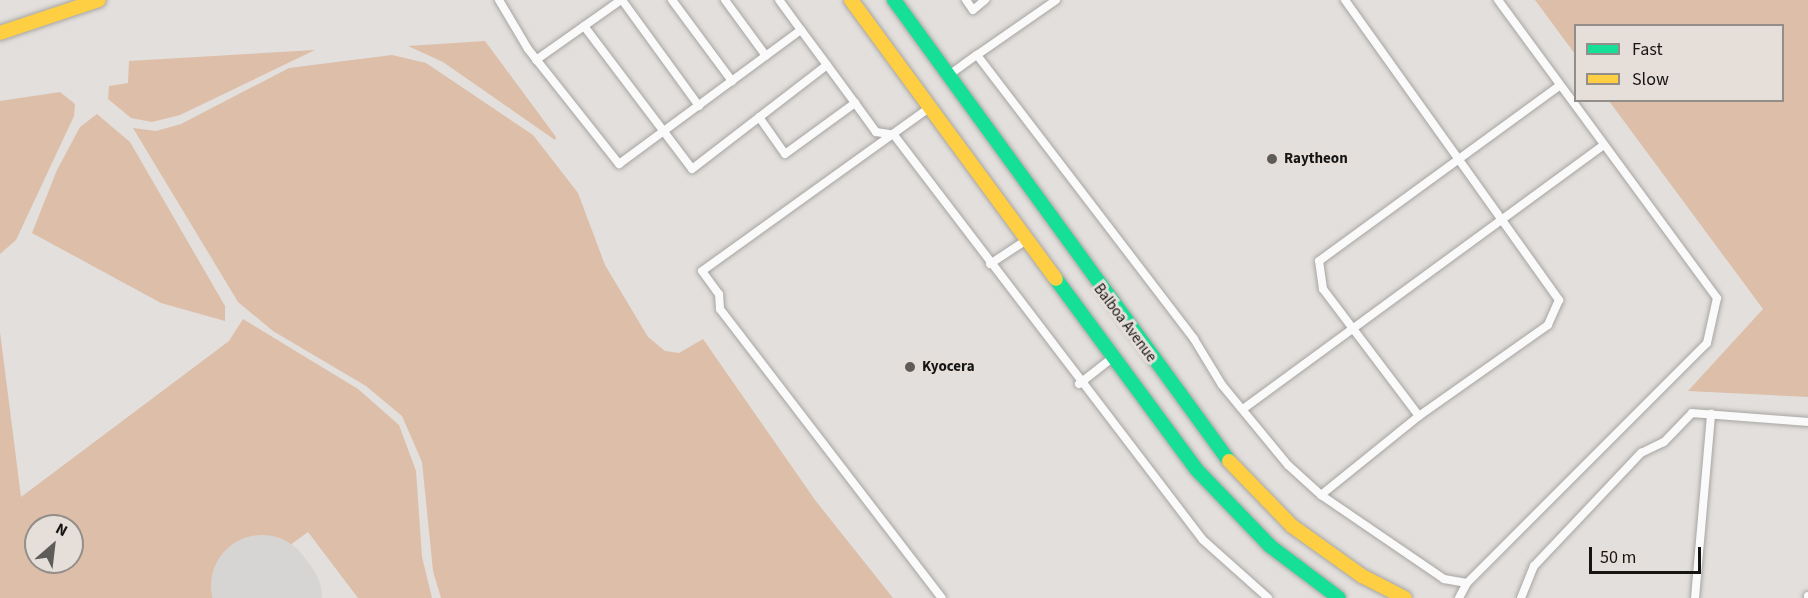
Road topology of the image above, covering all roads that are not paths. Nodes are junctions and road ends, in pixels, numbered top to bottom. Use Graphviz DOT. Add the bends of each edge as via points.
graph roads {
  1 [pos="99,0"];
  2 [pos="499,0"];
  3 [pos="621,0"];
  4 [pos="672,0"];
  5 [pos="724,0"];
  6 [pos="778,0"];
  7 [pos="851,0"];
  8 [pos="894,0"];
  9 [pos="966,0"];
  10 [pos="985,0"];
  11 [pos="1056,0"];
  12 [pos="1345,0"];
  13 [pos="1498,0"];
  14 [pos="864,16"];
  15 [pos="584,26"];
  16 [pos="801,30"];
  17 [pos="0,33"];
  18 [pos="977,55"];
  19 [pos="766,56"];
  20 [pos="537,60"];
  21 [pos="827,65"];
  22 [pos="945,78"];
  23 [pos="732,81"];
  24 [pos="1560,85"];
  25 [pos="855,103"];
  26 [pos="699,106"];
  27 [pos="930,108"];
  28 [pos="759,117"];
  29 [pos="663,132"];
  30 [pos="894,135"];
  31 [pos="1604,145"];
  32 [pos="1457,158"];
  33 [pos="1502,220"];
  34 [pos="1027,240"];
  35 [pos="990,264"];
  36 [pos="1354,327"];
  37 [pos="1114,356"];
  38 [pos="1079,384"];
  39 [pos="1243,409"];
  40 [pos="1172,411"];
  41 [pos="1711,414"];
  42 [pos="1419,416"];
  43 [pos="1808,422"];
  44 [pos="1321,495"];
  45 [pos="1467,583"];
  46 [pos="942,598"];
  47 [pos="1268,598"];
  48 [pos="1339,598"];
  49 [pos="1405,598"];
  50 [pos="1459,598"];
  51 [pos="1521,598"];
  52 [pos="1695,598"];
  1 -- 17 [label="main road"];
  2 -- 20 [label="lane"];
  3 -- 15 [label="lane"];
  3 -- 26 [label="lane"];
  4 -- 23 [label="lane"];
  5 -- 19 [label="lane"];
  6 -- 16 [label="lane"];
  7 -- 14 [label="main road, Balboa Avenue"];
  8 -- 22 [label="main road, Balboa Avenue"];
  9 -- 10 [label="lane" via="973,9"];
  11 -- 18 [label="lane"];
  12 -- 32 [label="lane"];
  13 -- 24 [label="lane"];
  14 -- 22 [label="main road" via="926,73"];
  14 -- 27 [label="main road, Balboa Avenue"];
  15 -- 20 [label="lane"];
  15 -- 29 [label="lane"];
  16 -- 19 [label="lane"];
  16 -- 21 [label="lane"];
  18 -- 22 [label="lane"];
  18 -- 39 [label="lane"];
  19 -- 23 [label="lane"];
  20 -- 29 [label="lane" via="619,164"];
  21 -- 25 [label="lane"];
  21 -- 28 [label="lane"];
  22 -- 40 [label="main road, Balboa Avenue"];
  23 -- 26 [label="lane"];
  24 -- 31 [label="lane"];
  24 -- 32 [label="lane"];
  25 -- 28 [label="lane" via="785,154"];
  25 -- 30 [label="lane" via="876,132"];
  26 -- 29 [label="lane"];
  27 -- 30 [label="lane"];
  27 -- 34 [label="main road, Balboa Avenue"];
  28 -- 29 [label="lane" via="692,169"];
  30 -- 35 [label="lane"];
  30 -- 46 [label="lane" via="702,271 719,294 720,309"];
  31 -- 33 [label="lane"];
  31 -- 45 [label="lane" via="1717,298 1707,343"];
  32 -- 33 [label="lane"];
  32 -- 36 [label="lane" via="1319,261 1323,290"];
  33 -- 36 [label="lane"];
  33 -- 42 [label="lane" via="1558,300 1548,325"];
  34 -- 35 [label="lane"];
  34 -- 37 [label="main road, Balboa Avenue"];
  35 -- 38 [label="lane"];
  36 -- 39 [label="lane"];
  36 -- 42 [label="lane"];
  37 -- 38 [label="lane"];
  37 -- 40 [label="main road, Balboa Avenue"];
  38 -- 47 [label="lane" via="1203,540"];
  39 -- 44 [label="lane" via="1288,465"];
  40 -- 48 [label="main road, Balboa Avenue" via="1196,469 1255,530"];
  40 -- 49 [label="main road, Balboa Avenue" via="1218,450 1293,526 1362,576"];
  41 -- 43 [label="lane"];
  41 -- 51 [label="lane" via="1692,413 1664,442 1641,453 1534,566"];
  41 -- 52 [label="lane"];
  42 -- 44 [label="lane"];
  44 -- 45 [label="lane" via="1444,579"];
  45 -- 50 [label="lane"];
}
